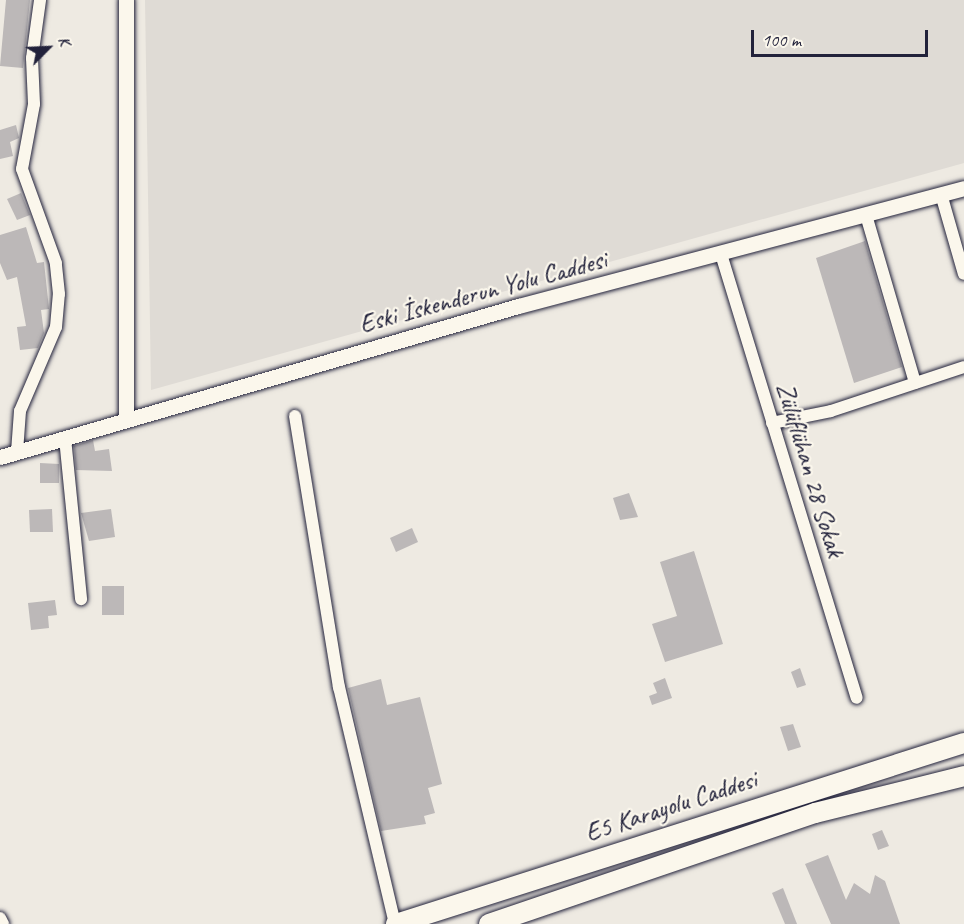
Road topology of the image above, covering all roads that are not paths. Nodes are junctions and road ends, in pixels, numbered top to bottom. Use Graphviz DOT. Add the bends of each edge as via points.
graph roads {
  1 [pos="40,0"];
  2 [pos="126,0"];
  3 [pos="964,188"];
  4 [pos="941,194"];
  5 [pos="866,215"];
  6 [pos="721,254"];
  7 [pos="964,274"];
  8 [pos="964,367"];
  9 [pos="915,383"];
  10 [pos="295,416"];
  11 [pos="126,418"];
  12 [pos="772,423"];
  13 [pos="65,438"];
  14 [pos="17,452"];
  15 [pos="0,457"];
  16 [pos="81,599"];
  17 [pos="856,698"];
  18 [pos="964,743"];
  19 [pos="964,776"];
  20 [pos="0,918"];
  21 [pos="3,924"];
  22 [pos="396,924"];
  23 [pos="489,924"];
  1 -- 14 [label="street" via="32,58 33,104 22,169 56,263 59,294 56,327 20,411"];
  2 -- 11 [label="street"];
  3 -- 4 [label="street, Eski İskenderun Yolu Caddesi"];
  4 -- 5 [label="street, Eski İskenderun Yolu Caddesi"];
  4 -- 7 [label="street"];
  5 -- 6 [label="street, Eski İskenderun Yolu Caddesi"];
  5 -- 9 [label="street"];
  6 -- 11 [label="street, Eski İskenderun Yolu Caddesi"];
  6 -- 12 [label="street, Zülüflühan 28 Sokak"];
  8 -- 9 [label="street"];
  9 -- 12 [label="street" via="831,411"];
  10 -- 22 [label="street" via="339,687"];
  11 -- 13 [label="street, Eski İskenderun Yolu Caddesi"];
  12 -- 17 [label="street, Zülüflühan 28 Sokak"];
  13 -- 14 [label="street, Eski İskenderun Yolu Caddesi"];
  13 -- 16 [label="street"];
  14 -- 15 [label="street, Eski İskenderun Yolu Caddesi"];
  18 -- 22 [label="highway, E5 Karayolu Caddesi"];
  19 -- 23 [label="highway, E5 Karayolu Caddesi" via="815,813"];
  20 -- 21 [label="street"];
}
